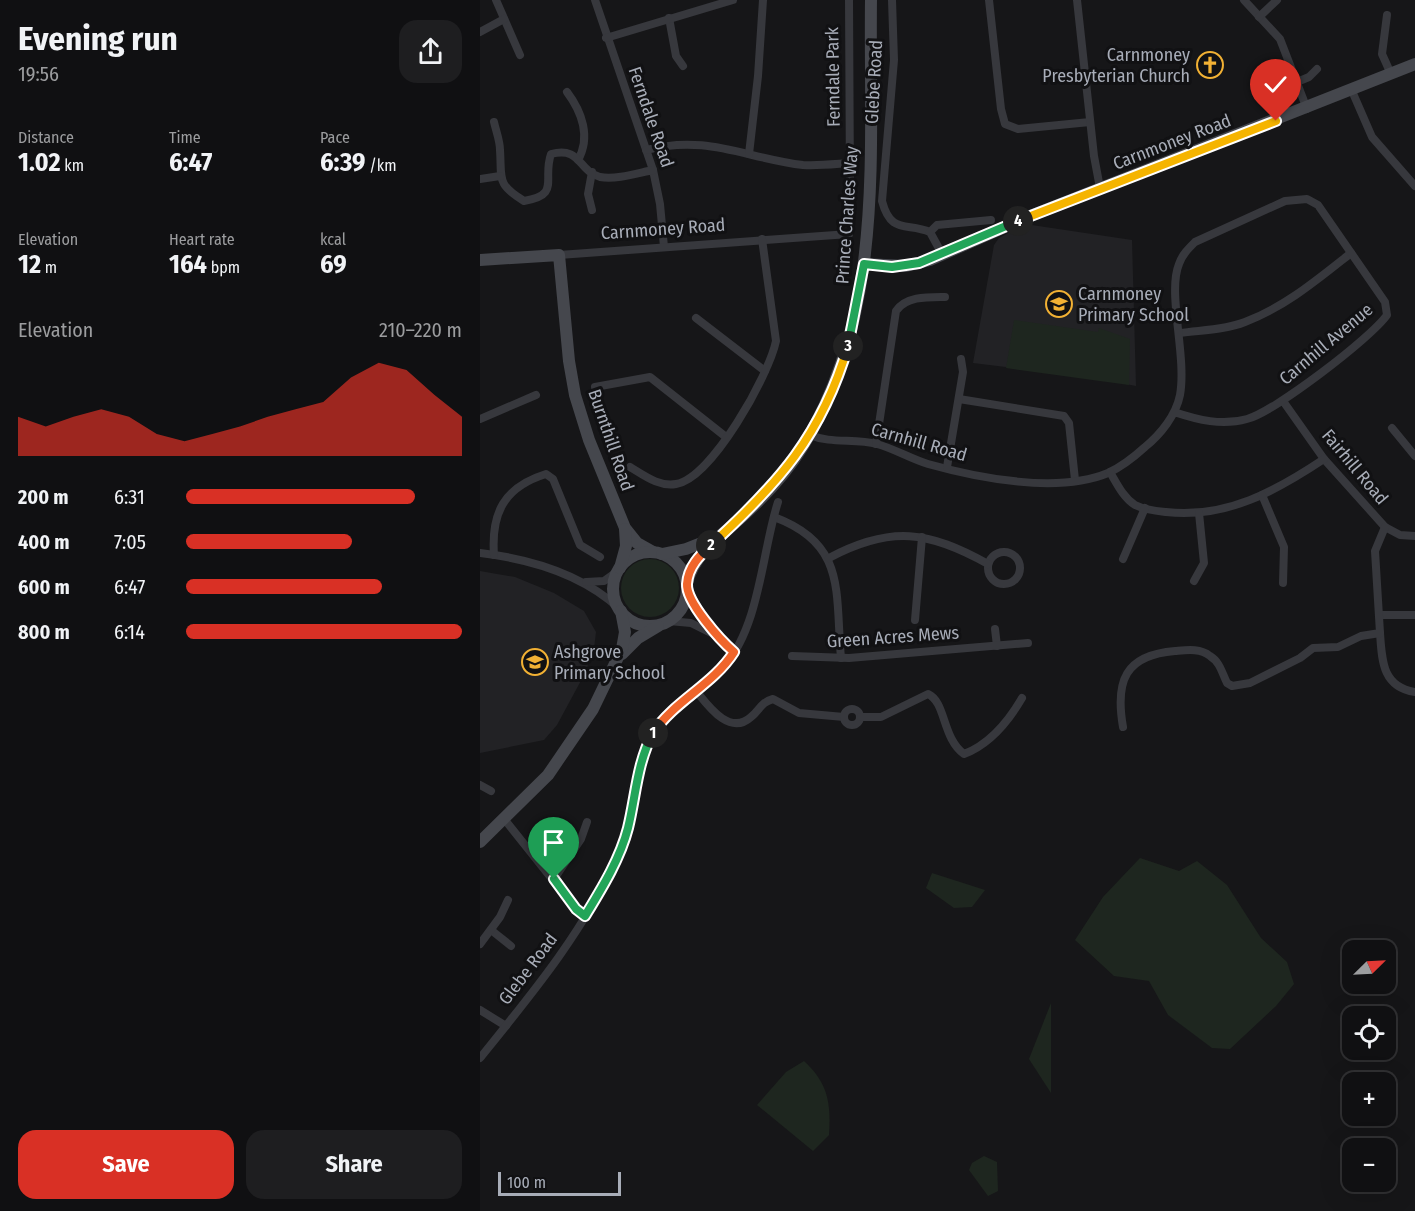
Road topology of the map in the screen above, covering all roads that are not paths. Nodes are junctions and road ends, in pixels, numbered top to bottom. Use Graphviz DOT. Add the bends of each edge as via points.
graph roads {
  1 [pos="496,0"];
  2 [pos="596,0"];
  3 [pos="734,0"];
  4 [pos="763,0"];
  5 [pos="849,0"];
  6 [pos="872,0"];
  7 [pos="892,0"];
  8 [pos="989,0"];
  9 [pos="1077,0"];
  10 [pos="1244,0"];
  11 [pos="1277,0"];
  12 [pos="1387,15"];
  13 [pos="1260,17"];
  14 [pos="669,18"];
  15 [pos="504,19"];
  16 [pos="480,32"];
  17 [pos="606,38"];
  18 [pos="520,55"];
  19 [pos="1415,64"];
  20 [pos="683,66"];
  21 [pos="1317,69"];
  22 [pos="1390,74"];
  23 [pos="1297,82"];
  24 [pos="1352,91"];
  25 [pos="567,92"];
  26 [pos="1307,109"];
  27 [pos="494,122"];
  28 [pos="1090,122"];
  29 [pos="646,150"];
  30 [pos="749,154"];
  31 [pos="578,159"];
  32 [pos="850,163"];
  33 [pos="653,170"];
  34 [pos="592,172"];
  35 [pos="500,176"];
  36 [pos="480,179"];
  37 [pos="1415,186"];
  38 [pos="1100,188"];
  39 [pos="850,189"];
  40 [pos="592,210"];
  41 [pos="991,220"];
  42 [pos="930,232"];
  43 [pos="762,240"];
  44 [pos="663,247"];
  45 [pos="1351,253"];
  46 [pos="942,254"];
  47 [pos="559,255"];
  48 [pos="480,260"];
  49 [pos="846,263"];
  50 [pos="864,264"];
  51 [pos="945,297"];
  52 [pos="696,318"];
  53 [pos="1180,333"];
  54 [pos="961,359"];
  55 [pos="765,371"];
  56 [pos="595,387"];
  57 [pos="536,395"];
  58 [pos="959,399"];
  59 [pos="1282,401"];
  60 [pos="1174,412"];
  61 [pos="480,419"];
  62 [pos="1392,428"];
  63 [pos="810,435"];
  64 [pos="726,436"];
  65 [pos="876,444"];
  66 [pos="1415,456"];
  67 [pos="1324,459"];
  68 [pos="630,467"];
  69 [pos="947,467"];
  70 [pos="1110,472"];
  71 [pos="1075,480"];
  72 [pos="1262,495"];
  73 [pos="778,502"];
  74 [pos="1145,508"];
  75 [pos="1199,513"];
  76 [pos="774,517"];
  77 [pos="1385,527"];
  78 [pos="625,528"];
  79 [pos="723,534"];
  80 [pos="1415,536"];
  81 [pos="922,537"];
  82 [pos="480,553"];
  83 [pos="657,553"];
  84 [pos="494,555"];
  85 [pos="600,557"];
  86 [pos="829,558"];
  87 [pos="1123,559"];
  88 [pos="988,564"];
  89 [pos="619,569"];
  90 [pos="582,581"];
  91 [pos="1194,581"];
  92 [pos="1284,583"];
  93 [pos="687,585"];
  94 [pos="620,610"];
  95 [pos="1379,615"];
  96 [pos="1415,615"];
  97 [pos="915,620"];
  98 [pos="667,622"];
  99 [pos="995,629"];
  100 [pos="1380,633"];
  101 [pos="714,634"];
  102 [pos="1028,644"];
  103 [pos="997,646"];
  104 [pos="734,652"];
  105 [pos="792,656"];
  106 [pos="619,657"];
  107 [pos="841,658"];
  108 [pos="697,692"];
  109 [pos="1415,692"];
  110 [pos="1022,698"];
  111 [pos="1123,727"];
  112 [pos="480,785"];
  113 [pos="491,791"];
  114 [pos="505,820"];
  115 [pos="587,822"];
  116 [pos="480,842"];
  117 [pos="554,879"];
  118 [pos="508,900"];
  119 [pos="585,916"];
  120 [pos="491,930"];
  121 [pos="480,944"];
  122 [pos="511,946"];
  123 [pos="480,1010"];
  124 [pos="506,1026"];
  125 [pos="480,1058"];
  1 -- 15 [label="street"];
  2 -- 17 [label="street, Ferndale Road"];
  3 -- 14 [label="street"];
  4 -- 30 [label="street"];
  5 -- 32 [label="street, Ferndale Park"];
  6 -- 50 [label="street, Prince Charles Way" via="869,206"];
  7 -- 42 [label="street, Glebe Road" via="894,60 882,201 885,212 898,225"];
  8 -- 28 [label="street" via="1005,124 1018,129"];
  9 -- 28 [label="street"];
  10 -- 13 [label="street"];
  11 -- 13 [label="street"];
  12 -- 22 [label="street" via="1382,54"];
  13 -- 23 [label="street" via="1280,39"];
  14 -- 17 [label="street"];
  14 -- 20 [label="street" via="676,56"];
  15 -- 16 [label="street"];
  15 -- 18 [label="street"];
  17 -- 29 [label="street, Ferndale Road"];
  19 -- 22 [label="street, Carnmoney Road"];
  21 -- 23 [label="street"];
  22 -- 24 [label="street, Carnmoney Road"];
  23 -- 26 [label="street"];
  24 -- 26 [label="street, Carnmoney Road"];
  24 -- 37 [label="street" via="1372,137"];
  25 -- 31 [label="street" via="577,105 585,137 585,147"];
  26 -- 38 [label="street, Carnmoney Road"];
  27 -- 35 [label="street"];
  28 -- 38 [label="street"];
  29 -- 30 [label="street" via="692,143"];
  29 -- 33 [label="street, Ferndale Road"];
  30 -- 32 [label="street" via="804,165"];
  31 -- 34 [label="street"];
  31 -- 35 [label="street" via="567,153 551,154 547,165 549,184 539,198 524,201 507,191"];
  32 -- 39 [label="street, Ferndale Park"];
  33 -- 34 [label="street" via="600,177"];
  33 -- 44 [label="street, Ferndale Road"];
  34 -- 40 [label="street" via="588,194"];
  35 -- 36 [label="street"];
  38 -- 46 [label="street, Carnmoney Road"];
  41 -- 42 [label="street" via="943,223"];
  42 -- 46 [label="street"];
  43 -- 44 [label="street, Carnmoney Road"];
  43 -- 49 [label="street, Carnmoney Road" via="847,234"];
  43 -- 55 [label="street" via="776,333 773,355"];
  44 -- 47 [label="street, Carnmoney Road"];
  45 -- 53 [label="street" via="1303,290 1244,323"];
  45 -- 53 [label="street, Carnhill Avenue" via="1317,205 1307,199 1285,201 1219,230 1195,242 1177,266"];
  45 -- 59 [label="street, Carnhill Avenue" via="1385,302 1387,315 1381,324"];
  46 -- 50 [label="street, Carnmoney Road" via="906,266"];
  47 -- 48 [label="street, Carnmoney Road"];
  47 -- 78 [label="street, Burnthill Road" via="575,395"];
  50 -- 63 [label="street, Prince Charles Way" via="853,332 843,364"];
  51 -- 65 [label="street" via="920,297 900,304 896,311"];
  52 -- 55 [label="street"];
  53 -- 60 [label="street, Carnhill Avenue" via="1180,396"];
  54 -- 58 [label="street"];
  55 -- 64 [label="street" via="742,416"];
  56 -- 64 [label="street" via="650,376"];
  57 -- 61 [label="street"];
  58 -- 69 [label="street"];
  58 -- 71 [label="street" via="1064,416 1069,423"];
  59 -- 60 [label="street, Carnhill Avenue" via="1246,420 1217,423"];
  59 -- 67 [label="street, Fairhill Road"];
  60 -- 70 [label="street, Carnhill Road" via="1157,437"];
  62 -- 66 [label="street"];
  63 -- 65 [label="street, Carnhill Road"];
  63 -- 79 [label="street, Prince Charles Way" via="776,483"];
  64 -- 68 [label="street" via="703,468 685,482 664,484"];
  65 -- 69 [label="street, Carnhill Road"];
  67 -- 72 [label="street"];
  67 -- 77 [label="street, Fairhill Road"];
  69 -- 71 [label="street, Carnhill Road" via="1019,480"];
  70 -- 71 [label="street, Carnhill Road"];
  70 -- 74 [label="street" via="1124,495"];
  72 -- 75 [label="street" via="1230,508"];
  72 -- 92 [label="street" via="1284,547"];
  73 -- 76 [label="street, Glebe Road"];
  74 -- 75 [label="street" via="1176,514"];
  74 -- 87 [label="street"];
  75 -- 91 [label="street" via="1204,563"];
  76 -- 86 [label="street" via="798,526"];
  76 -- 104 [label="street, Glebe Road" via="746,629"];
  77 -- 80 [label="street, Fairhill Road" via="1400,535"];
  77 -- 95 [label="street" via="1375,551"];
  78 -- 83 [label="street, Burnthill Road" via="637,543"];
  78 -- 89 [label="street, Burnthill Road" via="626,546"];
  79 -- 83 [label="street, Prince Charles Way" via="697,545"];
  79 -- 93 [label="street, Prince Charles Way" via="695,561"];
  81 -- 86 [label="street" via="881,538"];
  81 -- 88 [label="street" via="939,539"];
  81 -- 97 [label="street"];
  82 -- 84 [label="street"];
  83 -- 89 [label="street" via="635,556"];
  83 -- 93 [label="street" via="678,565"];
  84 -- 85 [label="street" via="492,534 505,501 514,490 546,474 553,479 580,545"];
  84 -- 90 [label="street"];
  86 -- 107 [label="street" via="834,574"];
  89 -- 90 [label="street" via="596,583"];
  89 -- 94 [label="street" via="614,594"];
  90 -- 94 [label="street"];
  93 -- 98 [label="street" via="680,610"];
  93 -- 101 [label="street"];
  94 -- 98 [label="street" via="636,623 655,626"];
  94 -- 106 [label="street" via="626,632"];
  95 -- 96 [label="street"];
  95 -- 100 [label="street"];
  98 -- 101 [label="street" via="691,623"];
  98 -- 106 [label="street" via="638,638"];
  99 -- 103 [label="street"];
  100 -- 109 [label="street" via="1383,664 1389,679 1402,689"];
  100 -- 111 [label="street" via="1361,636 1338,647 1313,648 1240,686 1227,683 1215,660 1203,652 1174,651 1146,656 1131,666 1123,680"];
  101 -- 104 [label="street"];
  102 -- 103 [label="street, Green Acres Mews"];
  103 -- 107 [label="street, Green Acres Mews"];
  104 -- 108 [label="street, Glebe Road"];
  105 -- 107 [label="street, Green Acres Mews"];
  106 -- 114 [label="street" via="570,745 548,775"];
  108 -- 110 [label="street" via="713,713 738,723 751,718 765,701 773,699 799,713 844,717 853,725 861,717 881,717 928,694 939,705 955,748 964,754 977,749 1008,720"];
  108 -- 119 [label="street, Glebe Road" via="655,730 640,765 619,854"];
  112 -- 113 [label="street"];
  114 -- 116 [label="street"];
  114 -- 117 [label="street"];
  115 -- 117 [label="street" via="581,839"];
  117 -- 119 [label="street"];
  118 -- 120 [label="street"];
  119 -- 124 [label="street, Glebe Road"];
  120 -- 121 [label="street"];
  120 -- 122 [label="street"];
  123 -- 124 [label="street"];
  124 -- 125 [label="street, Glebe Road"];
}
